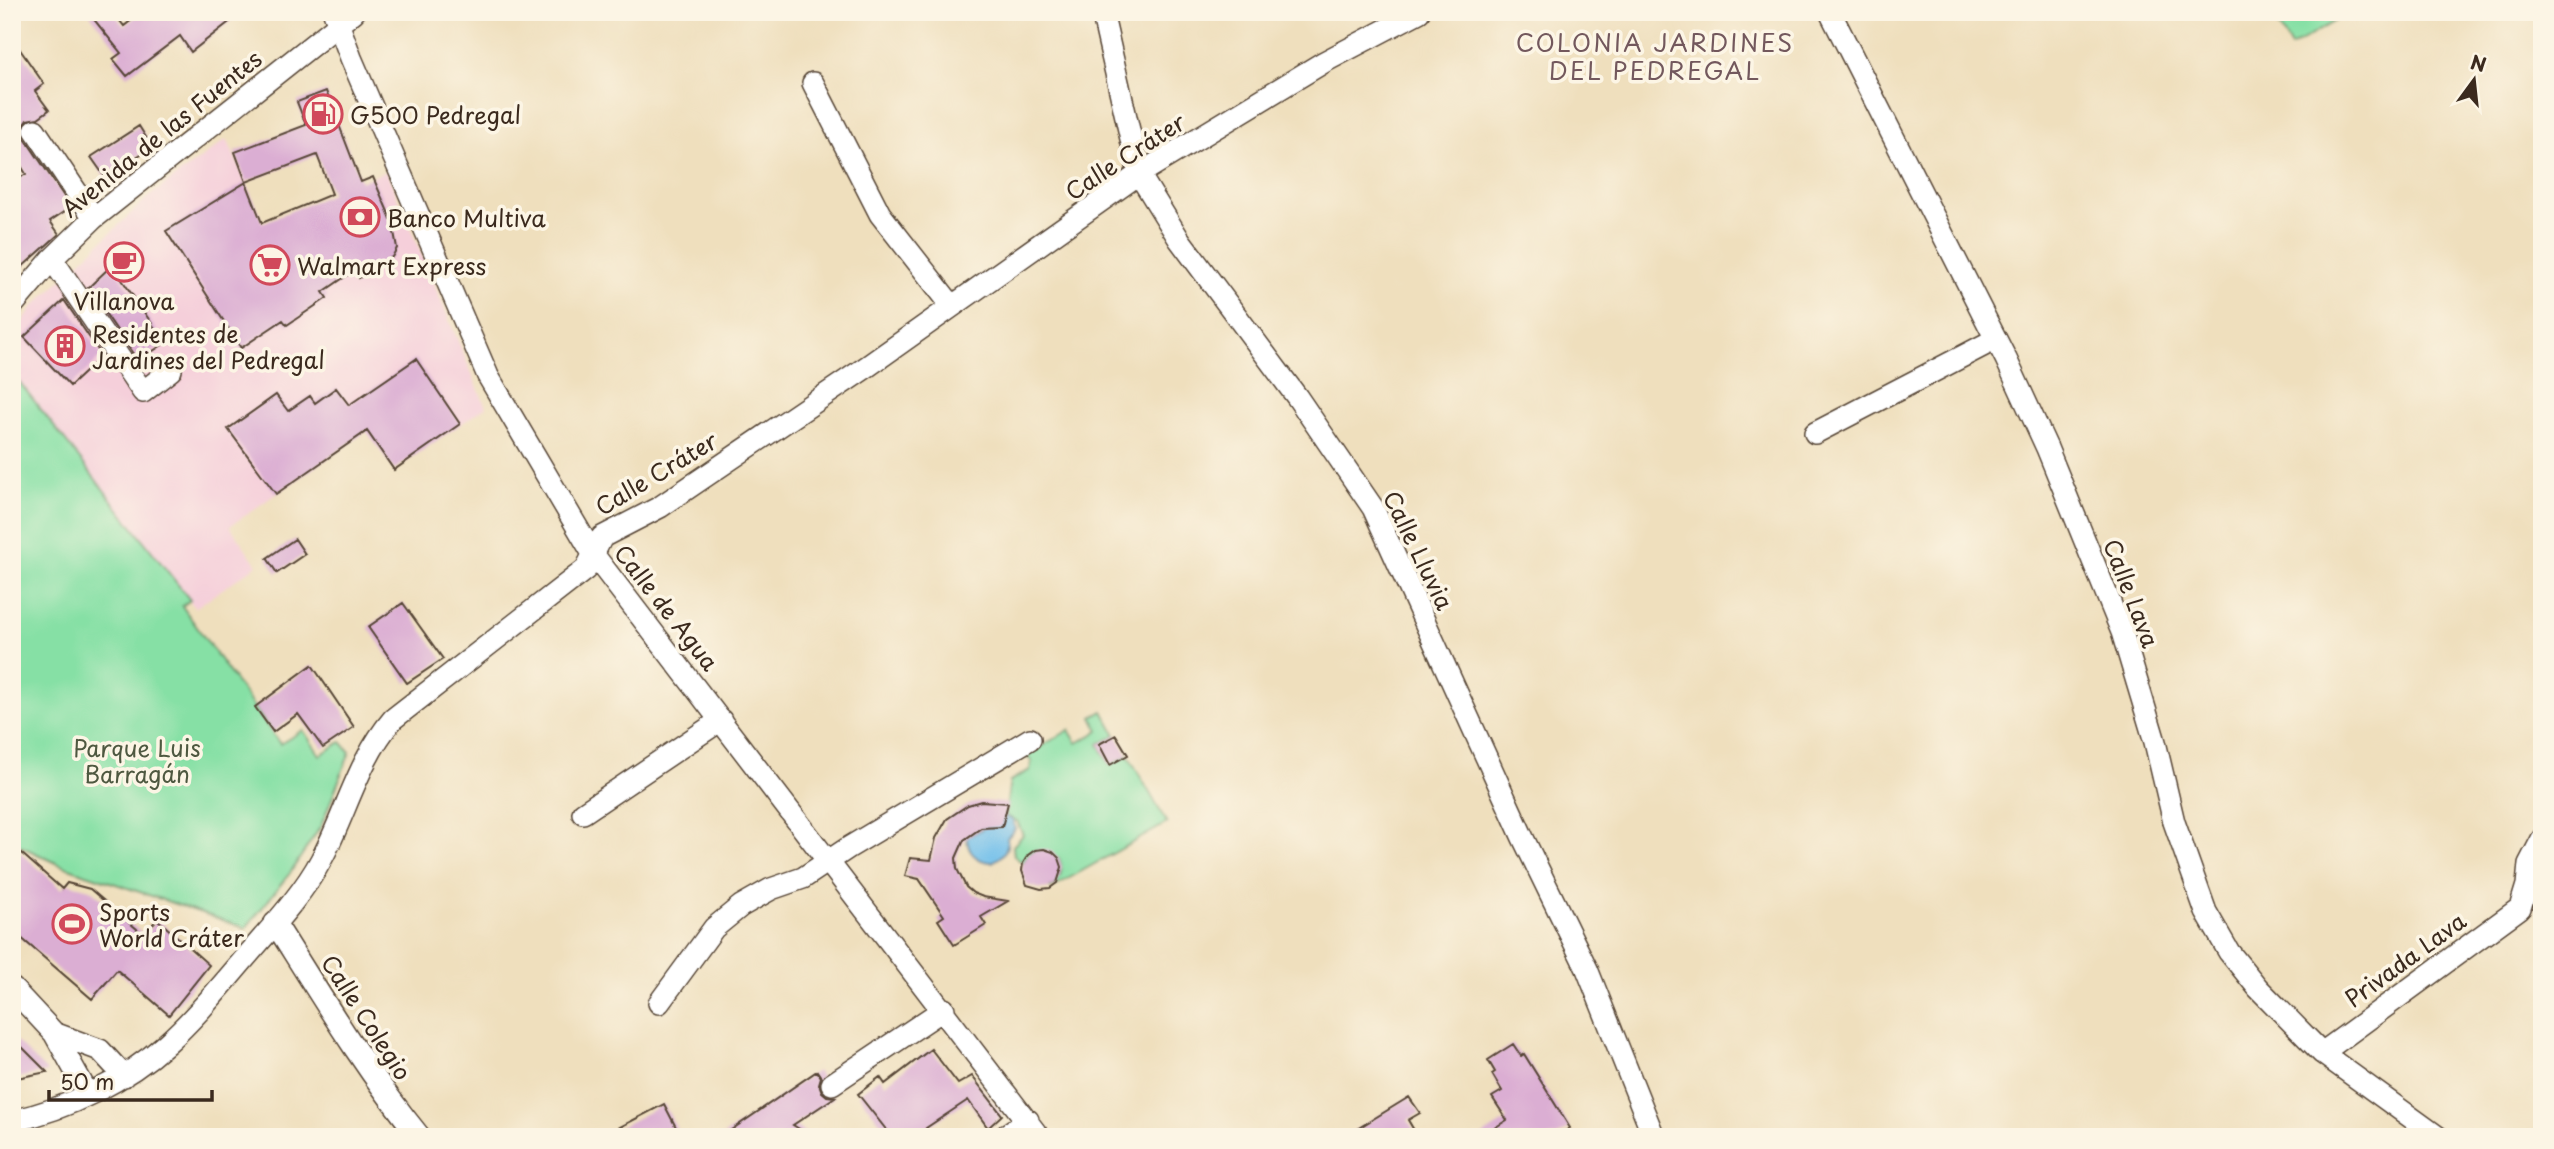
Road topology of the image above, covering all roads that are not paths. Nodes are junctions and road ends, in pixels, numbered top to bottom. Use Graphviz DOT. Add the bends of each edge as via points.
graph roads {
  1 [pos="1102,12"];
  2 [pos="1419,12"];
  3 [pos="1830,12"];
  4 [pos="342,16"];
  5 [pos="813,83"];
  6 [pos="34,130"];
  7 [pos="1139,174"];
  8 [pos="94,218"];
  9 [pos="52,259"];
  10 [pos="12,306"];
  11 [pos="952,306"];
  12 [pos="1996,339"];
  13 [pos="171,370"];
  14 [pos="1815,433"];
  15 [pos="593,554"];
  16 [pos="721,720"];
  17 [pos="1030,739"];
  18 [pos="583,813"];
  19 [pos="2542,839"];
  20 [pos="830,861"];
  21 [pos="275,923"];
  22 [pos="12,988"];
  23 [pos="659,1003"];
  24 [pos="944,1009"];
  25 [pos="54,1033"];
  26 [pos="2322,1053"];
  27 [pos="124,1076"];
  28 [pos="832,1084"];
  29 [pos="88,1094"];
  30 [pos="12,1121"];
  31 [pos="1034,1128"];
  32 [pos="420,1137"];
  33 [pos="1003,1137"];
  34 [pos="1654,1137"];
  35 [pos="2438,1137"];
  1 -- 7 [label="street, Calle Lluvia"];
  2 -- 7 [label="street, Calle Cráter" via="1324,62"];
  3 -- 12 [label="street, Calle Lava"];
  4 -- 8 [label="street, Avenida de las Fuentes"];
  4 -- 15 [label="street, Calle de Agua" via="356,71 488,376"];
  5 -- 11 [label="street" via="880,214"];
  6 -- 8 [label="street"];
  7 -- 11 [label="street, Calle Cráter"];
  7 -- 34 [label="street, Calle Lluvia" via="1179,239 1373,508 1587,969"];
  8 -- 9 [label="street, Avenida de las Fuentes"];
  9 -- 10 [label="street, Avenida de las Fuentes"];
  9 -- 13 [label="street" via="143,392"];
  11 -- 15 [label="street, Calle Cráter" via="660,507 601,537"];
  12 -- 14 [label="street"];
  12 -- 26 [label="street, Calle Lava" via="2047,448 2122,632 2174,822 2206,912 2229,952 2258,988"];
  15 -- 16 [label="street, Calle de Agua"];
  15 -- 21 [label="street, Calle Cráter" via="586,569 393,719 376,738 319,864"];
  16 -- 18 [label="street"];
  16 -- 20 [label="street, Calle de Agua"];
  17 -- 20 [label="street"];
  19 -- 26 [label="street, Privada Lava" via="2529,864 2520,908"];
  20 -- 23 [label="street" via="803,878 755,897 727,916"];
  20 -- 24 [label="street, Calle de Agua"];
  21 -- 27 [label="street, Calle Cráter" via="169,1042"];
  21 -- 32 [label="street, Calle Colegio" via="386,1096"];
  22 -- 25 [label="street"];
  24 -- 28 [label="street"];
  24 -- 31 [label="street, Calle de Agua"];
  25 -- 27 [label="street" via="100,1050"];
  25 -- 29 [label="street"];
  26 -- 35 [label="street, Calle Lava"];
  27 -- 29 [label="street, Calle Cráter"];
  29 -- 30 [label="street, Calle Cráter"];
  31 -- 33 [label="street"];
}
